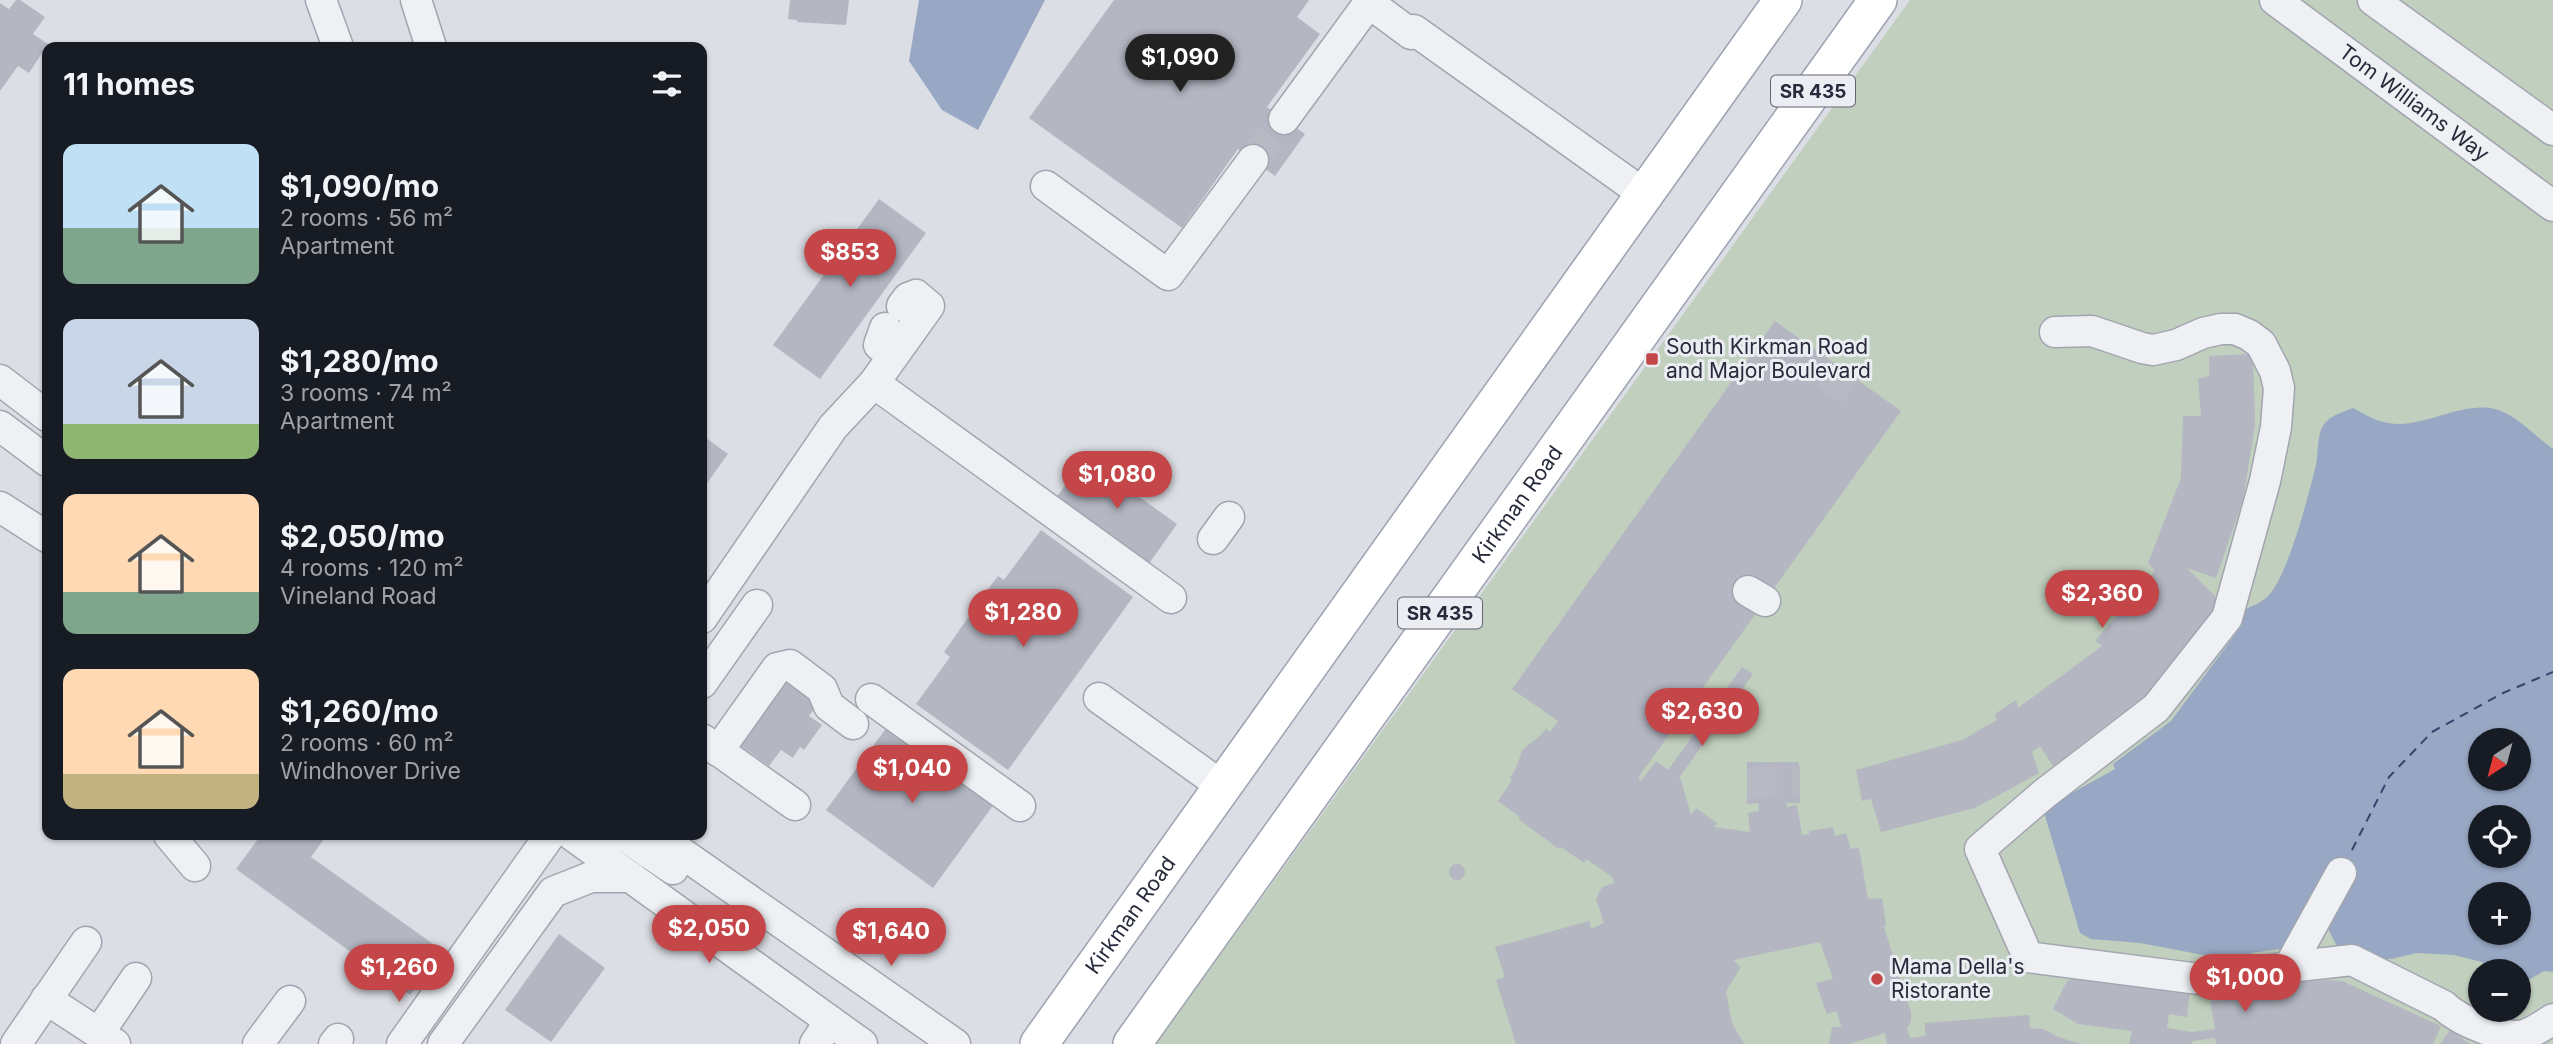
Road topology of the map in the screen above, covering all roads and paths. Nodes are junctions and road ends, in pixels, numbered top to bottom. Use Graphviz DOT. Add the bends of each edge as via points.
graph roads {
  1 [pos="321,0"];
  2 [pos="416,0"];
  3 [pos="1783,0"];
  4 [pos="1878,0"];
  5 [pos="2275,0"];
  6 [pos="2373,0"];
  7 [pos="1374,1"];
  8 [pos="336,42"];
  9 [pos="429,42"];
  10 [pos="1284,119"];
  11 [pos="2553,131"];
  12 [pos="1253,160"];
  13 [pos="1046,186"];
  14 [pos="1644,194"];
  15 [pos="2553,206"];
  16 [pos="894,330"];
  17 [pos="2063,331"];
  18 [pos="0,380"];
  19 [pos="874,383"];
  20 [pos="42,412"];
  21 [pos="0,426"];
  22 [pos="42,457"];
  23 [pos="0,506"];
  24 [pos="42,534"];
  25 [pos="1171,598"];
  26 [pos="757,605"];
  27 [pos="707,611"];
  28 [pos="707,676"];
  29 [pos="1099,698"];
  30 [pos="871,699"];
  31 [pos="853,724"];
  32 [pos="710,745"];
  33 [pos="1222,786"];
  34 [pos="795,805"];
  35 [pos="1020,806"];
  36 [pos="173,840"];
  37 [pos="546,840"];
  38 [pos="579,840"];
  39 [pos="630,840"];
  40 [pos="663,840"];
  41 [pos="195,866"];
  42 [pos="2341,873"];
  43 [pos="631,877"];
  44 [pos="753,902"];
  45 [pos="86,942"];
  46 [pos="2289,967"];
  47 [pos="136,978"];
  48 [pos="46,999"];
  49 [pos="290,1001"];
  50 [pos="2553,1019"];
  51 [pos="822,1032"];
  52 [pos="107,1039"];
  53 [pos="2522,1040"];
  54 [pos="16,1044"];
  55 [pos="258,1044"];
  56 [pos="402,1044"];
  57 [pos="443,1044"];
  58 [pos="862,1044"];
  59 [pos="955,1044"];
  60 [pos="1038,1044"];
  61 [pos="1132,1044"];
  1 -- 8 [label="street"];
  2 -- 9 [label="street"];
  3 -- 14 [label="main road, Kirkman Road"];
  4 -- 61 [label="main road, Kirkman Road / SR 435"];
  5 -- 15 [label="street, Tom Williams Way"];
  6 -- 11 [label="street"];
  7 -- 10 [label="street"];
  7 -- 14 [label="street"];
  12 -- 13 [label="street" via="1168,275"];
  14 -- 33 [label="main road, Kirkman Road"];
  16 -- 19 [label="street"];
  17 -- 46 [label="street" via="2092,331 2153,350 2221,329 2249,335 2262,344 2276,371 2276,427 2227,618 2156,708 1980,849 2028,957 2205,989"];
  18 -- 20 [label="street"];
  19 -- 25 [label="street"];
  19 -- 27 [label="street" via="833,427"];
  21 -- 22 [label="street"];
  23 -- 24 [label="street"];
  26 -- 28 [label="street"];
  29 -- 33 [label="street"];
  30 -- 35 [label="street"];
  31 -- 32 [label="street" via="829,706 822,689 790,665 777,668"];
  32 -- 34 [label="street"];
  33 -- 60 [label="main road, Kirkman Road"];
  36 -- 41 [label="street"];
  37 -- 56 [label="street" via="465,938"];
  38 -- 43 [label="street"];
  39 -- 44 [label="street" via="703,889"];
  40 -- 44 [label="street"];
  42 -- 46 [label="street"];
  43 -- 51 [label="street"];
  43 -- 57 [label="street" via="591,877 553,892"];
  44 -- 59 [label="street"];
  45 -- 48 [label="street"];
  46 -- 53 [label="street" via="2352,960 2475,1026"];
  47 -- 52 [label="street"];
  48 -- 52 [label="street"];
  48 -- 54 [label="street"];
  49 -- 55 [label="street"];
  50 -- 53 [label="street"];
  51 -- 58 [label="street"];
}
